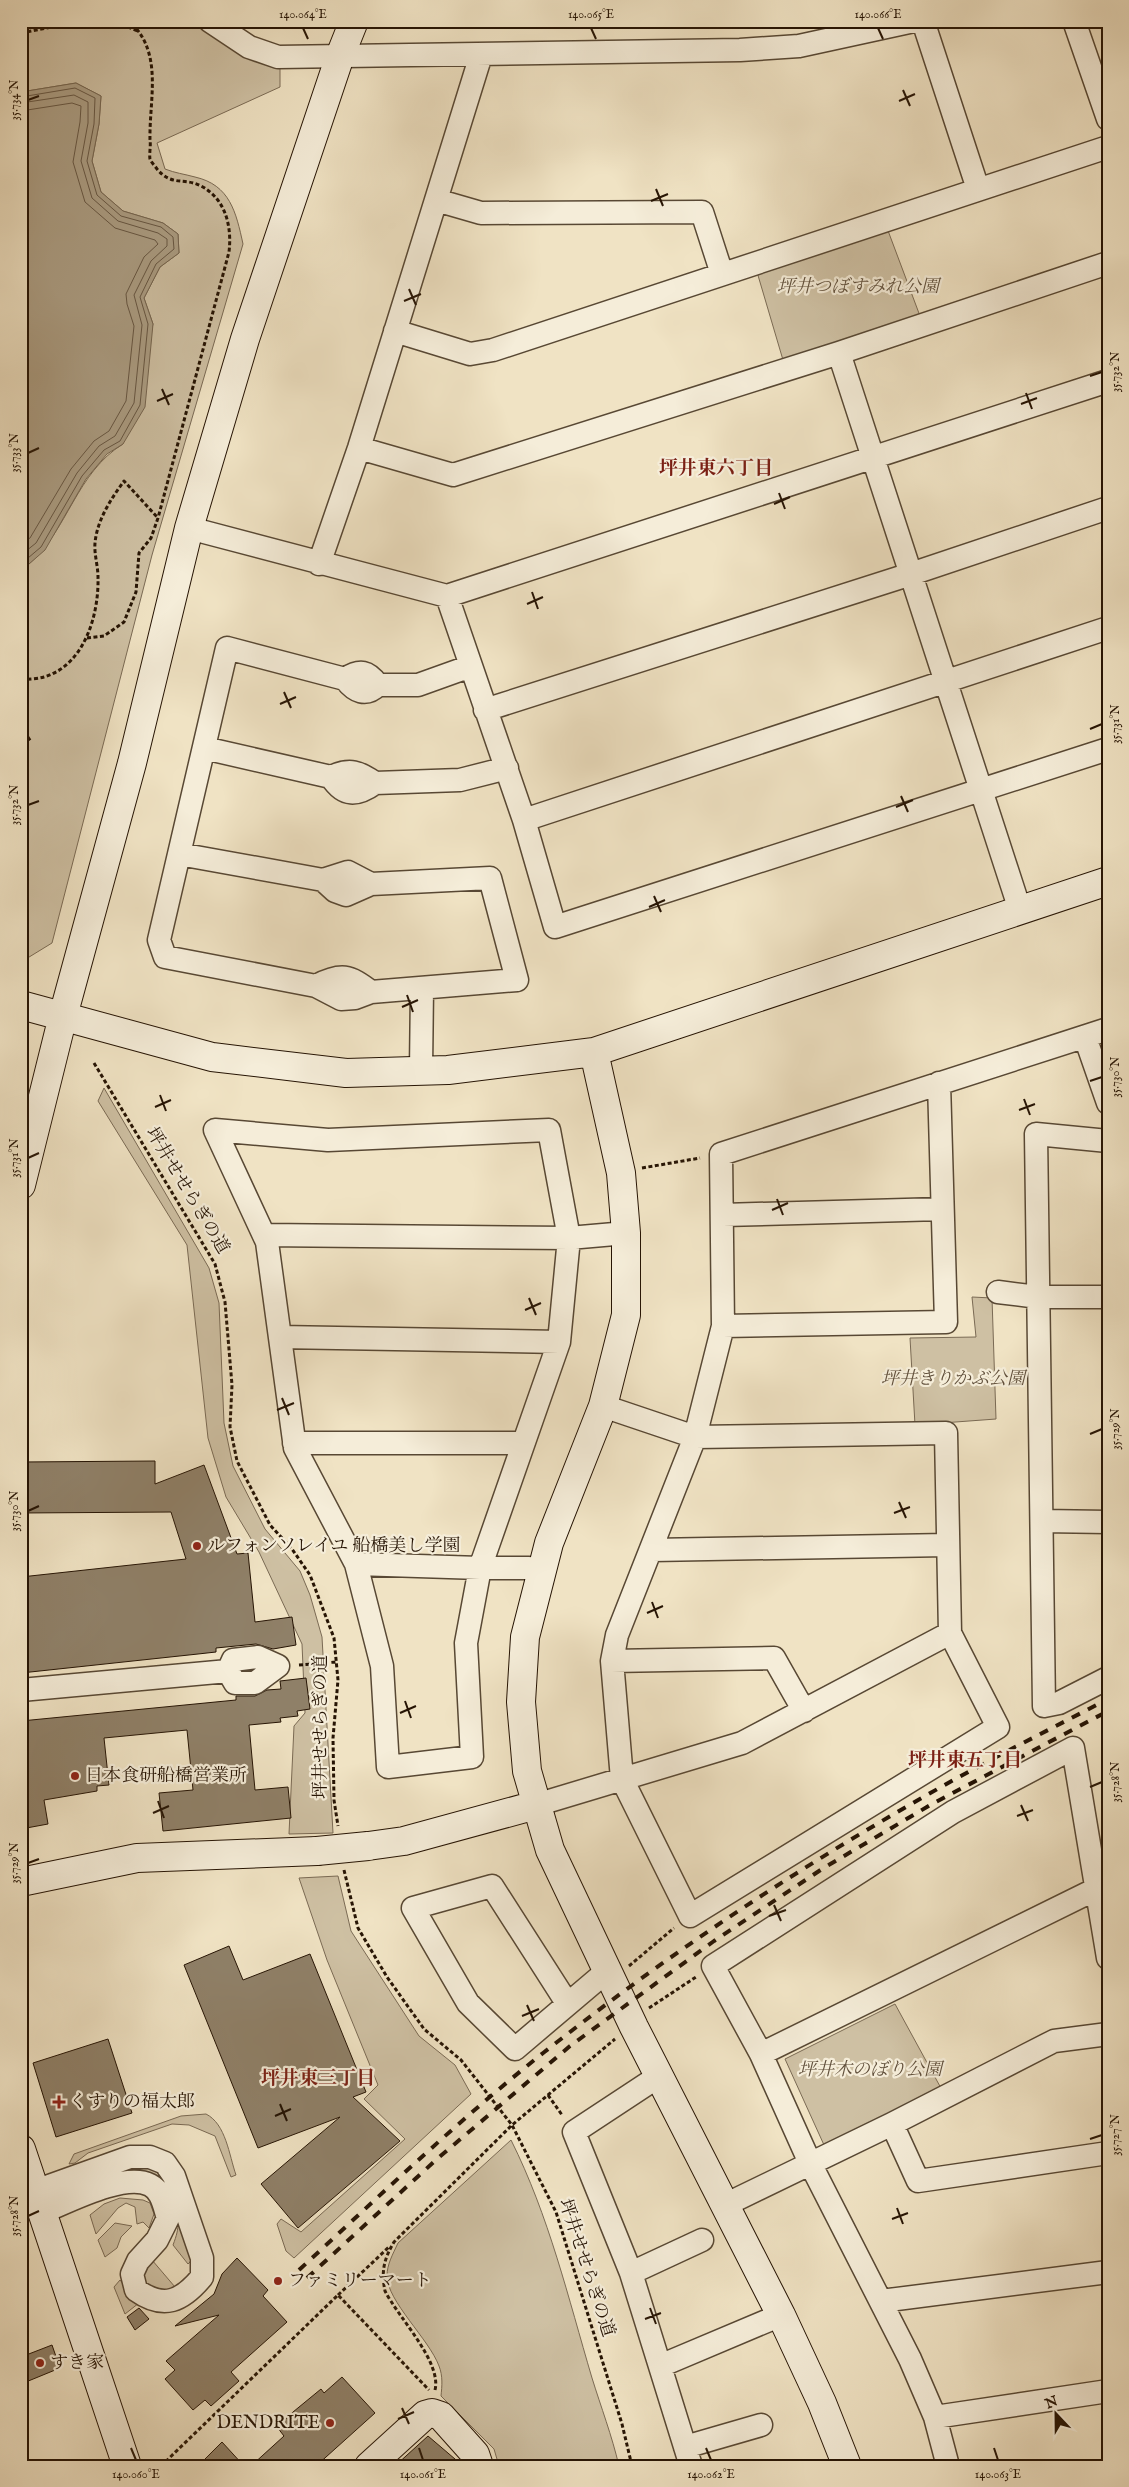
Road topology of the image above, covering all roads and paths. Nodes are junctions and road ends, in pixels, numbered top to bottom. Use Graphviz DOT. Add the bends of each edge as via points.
graph roads {
  1 [pos="84,21"];
  2 [pos="96,21"];
  3 [pos="129,21"];
  4 [pos="210,21"];
  5 [pos="354,21"];
  6 [pos="914,21"];
  7 [pos="923,21"];
  8 [pos="1074,21"];
  9 [pos="141,32"];
  10 [pos="21,33"];
  11 [pos="481,55"];
  12 [pos="340,56"];
  13 [pos="1108,119"];
  14 [pos="1108,147"];
  15 [pos="978,190"];
  16 [pos="436,200"];
  17 [pos="1108,262"];
  18 [pos="722,274"];
  19 [pos="395,331"];
  20 [pos="839,353"];
  21 [pos="1108,381"];
  22 [pos="359,448"];
  23 [pos="873,456"];
  24 [pos="1108,508"];
  25 [pos="158,518"];
  26 [pos="189,528"];
  27 [pos="319,564"];
  28 [pos="911,574"];
  29 [pos="447,596"];
  30 [pos="1108,628"];
  31 [pos="87,638"];
  32 [pos="471,666"];
  33 [pos="21,680"];
  34 [pos="946,682"];
  35 [pos="485,710"];
  36 [pos="21,726"];
  37 [pos="31,742"];
  38 [pos="204,748"];
  39 [pos="1108,749"];
  40 [pos="507,768"];
  41 [pos="982,791"];
  42 [pos="524,820"];
  43 [pos="179,854"];
  44 [pos="1108,882"];
  45 [pos="1020,910"];
  46 [pos="422,988"];
  47 [pos="21,1006"];
  48 [pos="63,1016"];
  49 [pos="1108,1029"];
  50 [pos="1085,1036"];
  51 [pos="594,1052"];
  52 [pos="94,1063"];
  53 [pos="421,1070"];
  54 [pos="939,1083"];
  55 [pos="1108,1103"];
  56 [pos="1108,1141"];
  57 [pos="721,1154"];
  58 [pos="640,1168"];
  59 [pos="21,1185"];
  60 [pos="942,1209"];
  61 [pos="722,1215"];
  62 [pos="626,1233"];
  63 [pos="264,1235"];
  64 [pos="569,1238"];
  65 [pos="998,1292"];
  66 [pos="1038,1297"];
  67 [pos="1108,1298"];
  68 [pos="723,1326"];
  69 [pos="280,1337"];
  70 [pos="560,1342"];
  71 [pos="603,1406"];
  72 [pos="695,1437"];
  73 [pos="294,1442"];
  74 [pos="523,1443"];
  75 [pos="1042,1522"];
  76 [pos="1108,1522"];
  77 [pos="948,1545"];
  78 [pos="652,1550"];
  79 [pos="356,1564"];
  80 [pos="480,1568"];
  81 [pos="541,1572"];
  82 [pos="950,1633"];
  83 [pos="612,1661"];
  84 [pos="336,1662"];
  85 [pos="278,1666"];
  86 [pos="1108,1678"];
  87 [pos="21,1690"];
  88 [pos="804,1711"];
  89 [pos="622,1779"];
  90 [pos="536,1806"];
  91 [pos="338,1830"];
  92 [pos="344,1869"];
  93 [pos="21,1882"];
  94 [pos="1096,1889"];
  95 [pos="690,1916"];
  96 [pos="1108,1958"];
  97 [pos="713,1966"];
  98 [pos="615,1971"];
  99 [pos="568,2003"];
  100 [pos="631,2021"];
  101 [pos="1108,2034"];
  102 [pos="761,2054"];
  103 [pos="659,2076"];
  104 [pos="892,2124"];
  105 [pos="512,2125"];
  106 [pos="21,2150"];
  107 [pos="1108,2153"];
  108 [pos="810,2164"];
  109 [pos="39,2202"];
  110 [pos="725,2205"];
  111 [pos="702,2240"];
  112 [pos="394,2242"];
  113 [pos="1108,2272"];
  114 [pos="631,2273"];
  115 [pos="338,2295"];
  116 [pos="880,2302"];
  117 [pos="781,2315"];
  118 [pos="660,2366"];
  119 [pos="1108,2391"];
  120 [pos="935,2417"];
  121 [pos="761,2425"];
  122 [pos="688,2456"];
  123 [pos="128,2466"];
  124 [pos="161,2466"];
  125 [pos="369,2466"];
  126 [pos="479,2466"];
  127 [pos="632,2466"];
  128 [pos="847,2466"];
  129 [pos="948,2466"];
  1 -- 10 [label="path"];
  2 -- 9 [label="path" via="115,22"];
  3 -- 9 [label="path"];
  4 -- 12 [label="street" via="249,47 278,57"];
  5 -- 12 [label="street"];
  6 -- 11 [label="street" via="798,46"];
  7 -- 15 [label="street"];
  8 -- 13 [label="street"];
  9 -- 25 [label="path" via="150,55 152,74 150,160 162,175 173,181 200,185 216,197 226,213 231,234 229,252"];
  11 -- 12 [label="street"];
  11 -- 16 [label="street"];
  12 -- 26 [label="street" via="245,340"];
  14 -- 15 [label="street"];
  15 -- 18 [label="street"];
  16 -- 18 [label="street" via="481,213 702,212"];
  16 -- 19 [label="street"];
  17 -- 20 [label="street"];
  18 -- 19 [label="street" via="494,350 470,354"];
  19 -- 22 [label="street"];
  20 -- 22 [label="street" via="453,475"];
  20 -- 23 [label="street"];
  21 -- 23 [label="street"];
  22 -- 27 [label="street"];
  23 -- 28 [label="street"];
  23 -- 29 [label="street"];
  24 -- 28 [label="street"];
  25 -- 31 [label="path" via="151,538 139,553 136,592 124,622 104,636"];
  25 -- 31 [label="path" via="124,482 107,505 95,542 97,603"];
  26 -- 27 [label="street"];
  26 -- 48 [label="street" via="132,763"];
  27 -- 29 [label="street"];
  28 -- 34 [label="street"];
  28 -- 35 [label="street"];
  29 -- 32 [label="street"];
  30 -- 34 [label="street"];
  31 -- 33 [label="path" via="68,663 45,677"];
  32 -- 35 [label="street"];
  32 -- 38 [label="street" via="418,685 378,685 372,676 363,672 355,672 345,679 227,648"];
  34 -- 41 [label="street"];
  34 -- 42 [label="street"];
  35 -- 40 [label="street"];
  36 -- 37 [label="path"];
  38 -- 40 [label="street" via="331,777 353,770 376,783 460,780"];
  38 -- 43 [label="street"];
  39 -- 41 [label="street"];
  40 -- 42 [label="street"];
  41 -- 42 [label="street" via="555,927"];
  41 -- 45 [label="street"];
  43 -- 46 [label="street" via="159,940 165,957 316,986 341,976 355,980 371,992"];
  43 -- 46 [label="street" via="323,880 348,872 371,884 490,878 517,980"];
  44 -- 45 [label="street"];
  45 -- 51 [label="street"];
  46 -- 53 [label="street"];
  47 -- 48 [label="street"];
  48 -- 53 [label="street" via="212,1057 346,1073"];
  48 -- 59 [label="street"];
  49 -- 50 [label="street"];
  50 -- 54 [label="street"];
  50 -- 55 [label="street"];
  51 -- 53 [label="street" via="448,1070"];
  51 -- 62 [label="street" via="621,1173"];
  52 -- 84 [label="path, 坪井せせらぎの道" via="215,1264 225,1302 232,1385 230,1427 237,1461 270,1525 310,1575 334,1638"];
  54 -- 57 [label="street"];
  54 -- 60 [label="street"];
  56 -- 66 [label="street" via="1036,1134"];
  57 -- 58 [label="path"];
  57 -- 61 [label="street"];
  60 -- 61 [label="street"];
  60 -- 68 [label="street" via="946,1322"];
  61 -- 68 [label="street"];
  62 -- 64 [label="street"];
  62 -- 71 [label="street" via="626,1314"];
  63 -- 64 [label="street"];
  63 -- 64 [label="street" via="214,1130 328,1140 549,1130"];
  63 -- 69 [label="street"];
  64 -- 70 [label="street"];
  65 -- 66 [label="street"];
  66 -- 67 [label="street"];
  66 -- 75 [label="street"];
  68 -- 72 [label="street"];
  69 -- 70 [label="street"];
  69 -- 73 [label="street"];
  70 -- 74 [label="street"];
  71 -- 72 [label="street"];
  71 -- 81 [label="street" via="549,1543"];
  72 -- 77 [label="street" via="946,1433"];
  72 -- 78 [label="street"];
  73 -- 74 [label="street"];
  73 -- 79 [label="street"];
  74 -- 80 [label="street"];
  75 -- 76 [label="street"];
  75 -- 86 [label="street" via="1044,1706 1059,1704"];
  77 -- 78 [label="street"];
  77 -- 82 [label="street"];
  78 -- 83 [label="street" via="617,1635"];
  79 -- 80 [label="street"];
  79 -- 80 [label="street" via="382,1666 388,1767 472,1757 466,1644"];
  80 -- 81 [label="street" via="529,1568"];
  81 -- 90 [label="street" via="521,1673 527,1771"];
  82 -- 88 [label="street"];
  82 -- 95 [label="street" via="998,1727"];
  83 -- 88 [label="street" via="774,1658"];
  83 -- 89 [label="street"];
  84 -- 85 [label="path"];
  84 -- 91 [label="path, 坪井せせらぎの道" via="338,1680 333,1738"];
  85 -- 87 [label="street" via="258,1657 233,1660 228,1671"];
  88 -- 89 [label="street" via="742,1743"];
  89 -- 90 [label="street"];
  89 -- 95 [label="street"];
  90 -- 93 [label="street, bridge" via="404,1841 317,1851 137,1858"];
  90 -- 98 [label="street" via="550,1850"];
  92 -- 105 [label="path, 坪井せせらぎの道" via="358,1928 387,1977 424,2029 461,2060"];
  94 -- 96 [label="street"];
  94 -- 97 [label="street" via="1073,1748 952,1812"];
  94 -- 102 [label="street"];
  95 -- 98 [label="path"];
  97 -- 100 [label="path"];
  97 -- 102 [label="street"];
  98 -- 99 [label="street"];
  98 -- 100 [label="street"];
  99 -- 99 [label="street" via="515,2049 468,2003 413,1908 492,1886"];
  100 -- 103 [label="street"];
  100 -- 105 [label="path" via="624,2032"];
  101 -- 104 [label="street" via="1054,2041"];
  102 -- 108 [label="street"];
  103 -- 110 [label="street"];
  103 -- 114 [label="street" via="574,2132"];
  104 -- 107 [label="street" via="918,2181"];
  104 -- 108 [label="street"];
  105 -- 112 [label="path"];
  105 -- 127 [label="path, 坪井せせらぎの道" via="556,2212"];
  106 -- 109 [label="street"];
  108 -- 110 [label="street"];
  108 -- 116 [label="street"];
  109 -- 109 [label="street" via="130,2157 150,2157 165,2163 174,2176 202,2258 202,2277 188,2294 166,2302 148,2299 136,2290 132,2274 138,2261 157,2240 168,2218 162,2196 151,2185 134,2180"];
  109 -- 123 [label="street"];
  110 -- 117 [label="street"];
  111 -- 114 [label="street"];
  112 -- 115 [label="path"];
  112 -- 115 [label="path" via="384,2260 382,2279 385,2291 435,2374 434,2396"];
  113 -- 116 [label="street"];
  114 -- 118 [label="street"];
  115 -- 124 [label="path"];
  116 -- 120 [label="street"];
  117 -- 118 [label="street"];
  117 -- 128 [label="street"];
  118 -- 122 [label="street"];
  119 -- 120 [label="street"];
  120 -- 129 [label="street"];
  121 -- 122 [label="street"];
  125 -- 126 [label="street" via="425,2415 432,2413 441,2416 476,2454"];
}
